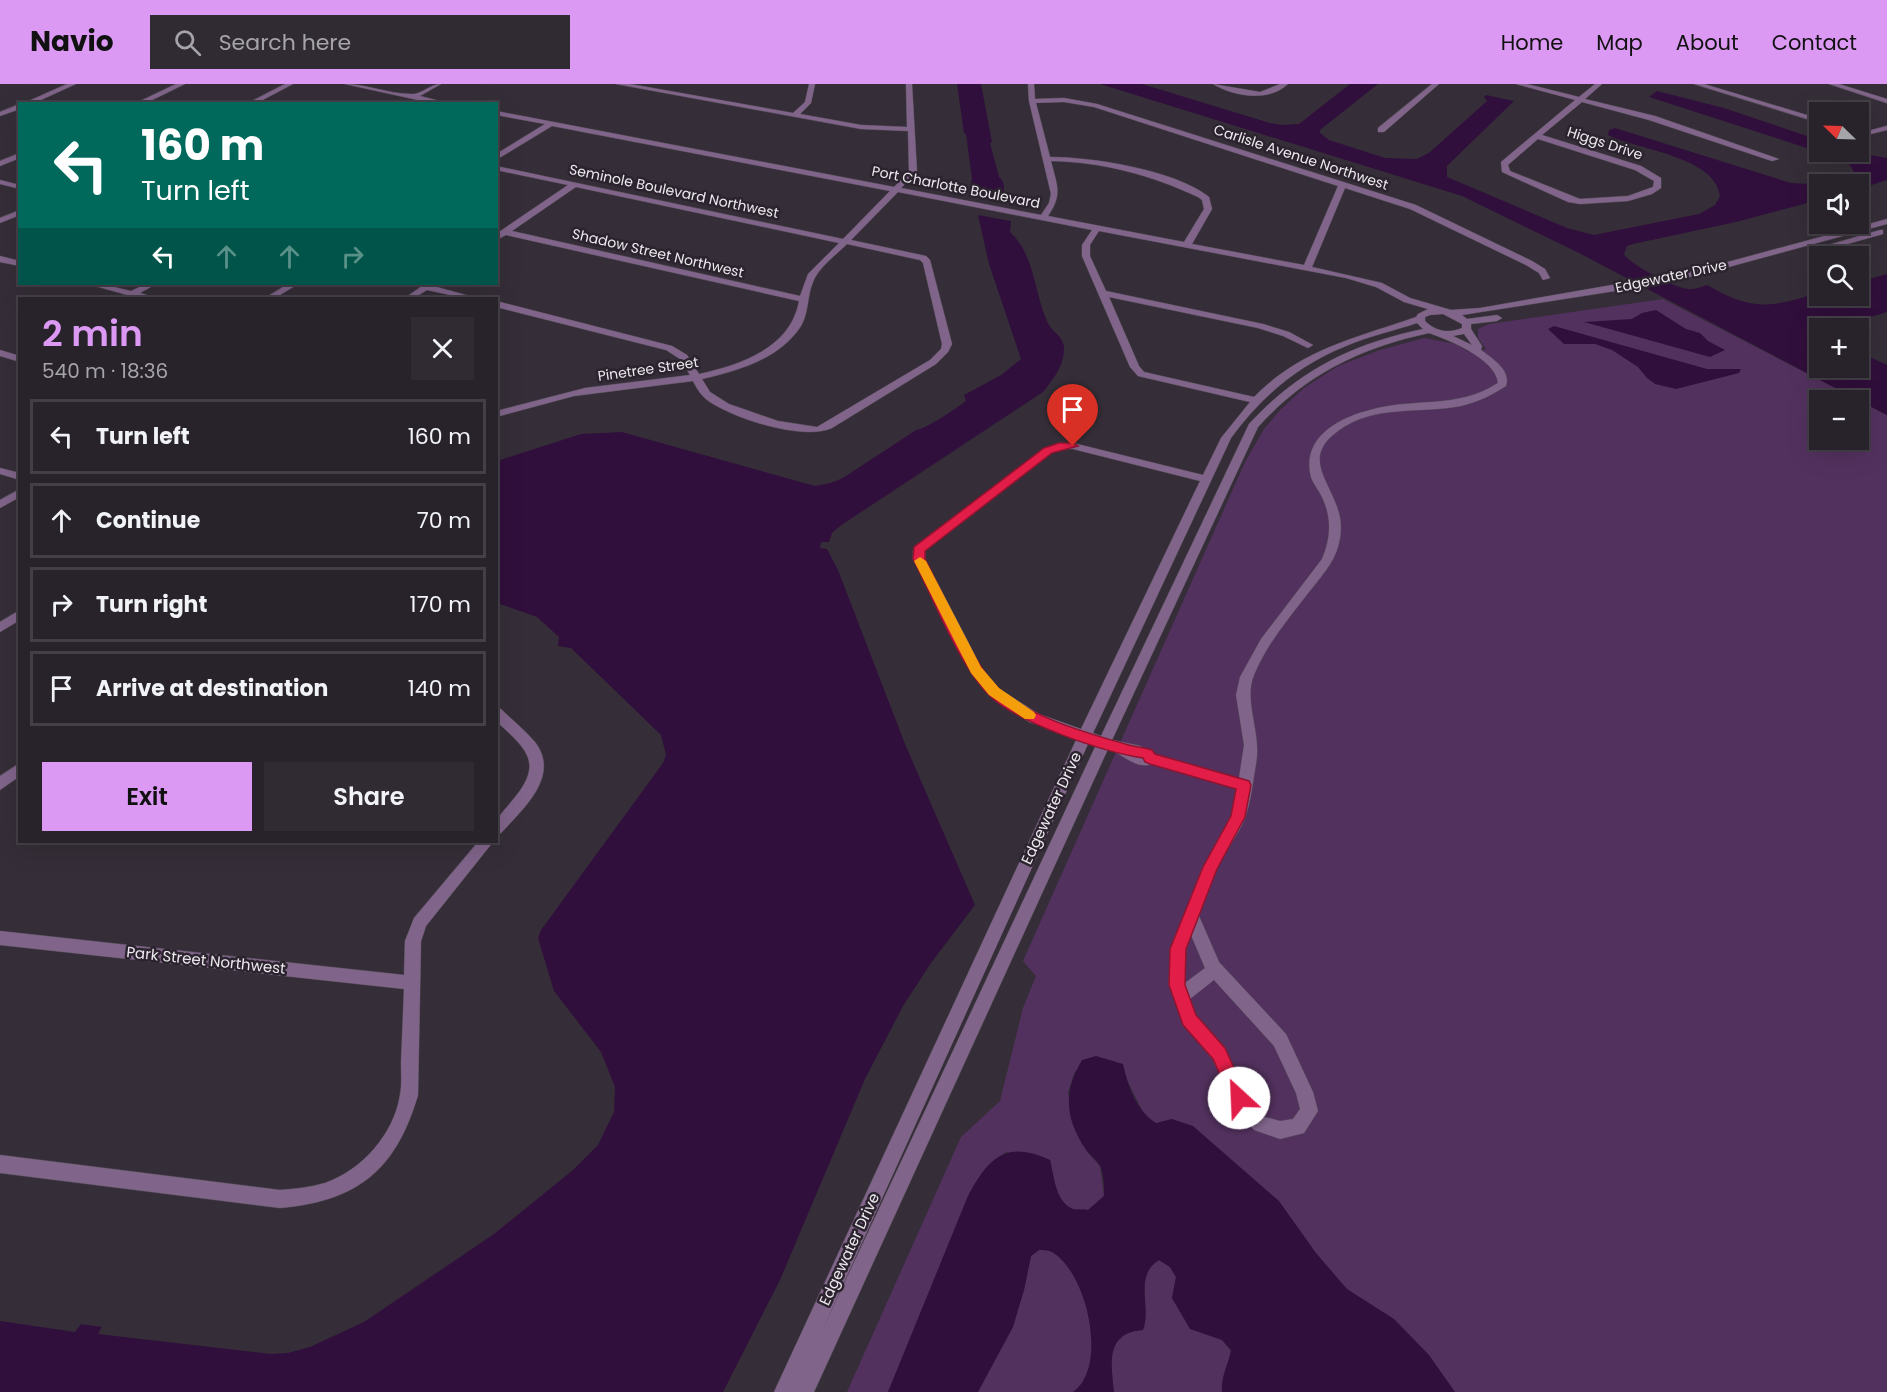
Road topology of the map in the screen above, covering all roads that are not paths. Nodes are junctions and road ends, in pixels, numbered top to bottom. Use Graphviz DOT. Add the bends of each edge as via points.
graph roads {
  1 [pos="73,84"];
  2 [pos="182,84"];
  3 [pos="290,84"];
  4 [pos="348,84"];
  5 [pos="438,84"];
  6 [pos="619,84"];
  7 [pos="812,84"];
  8 [pos="909,84"];
  9 [pos="1030,84"];
  10 [pos="1216,84"];
  11 [pos="1285,84"];
  12 [pos="1436,84"];
  13 [pos="1519,84"];
  14 [pos="1599,84"];
  15 [pos="1697,84"];
  16 [pos="1832,84"];
  17 [pos="414,97"];
  18 [pos="1581,99"];
  19 [pos="1032,101"];
  20 [pos="1887,101"];
  21 [pos="30,102"];
  22 [pos="142,102"];
  23 [pos="253,102"];
  24 [pos="440,102"];
  25 [pos="18,107"];
  26 [pos="498,112"];
  27 [pos="0,114"];
  28 [pos="795,115"];
  29 [pos="1809,118"];
  30 [pos="552,123"];
  31 [pos="1887,128"];
  32 [pos="912,129"];
  33 [pos="1381,130"];
  34 [pos="1869,132"];
  35 [pos="1537,136"];
  36 [pos="18,156"];
  37 [pos="498,157"];
  38 [pos="1047,159"];
  39 [pos="1775,159"];
  40 [pos="0,164"];
  41 [pos="498,168"];
  42 [pos="0,182"];
  43 [pos="575,184"];
  44 [pos="1343,184"];
  45 [pos="18,186"];
  46 [pos="898,190"];
  47 [pos="18,213"];
  48 [pos="1043,218"];
  49 [pos="0,221"];
  50 [pos="1887,221"];
  51 [pos="1097,228"];
  52 [pos="1887,230"];
  53 [pos="505,232"];
  54 [pos="498,237"];
  55 [pos="846,240"];
  56 [pos="1187,245"];
  57 [pos="0,259"];
  58 [pos="18,264"];
  59 [pos="1307,268"];
  60 [pos="1546,278"];
  61 [pos="96,285"];
  62 [pos="150,285"];
  63 [pos="292,285"];
  64 [pos="428,285"];
  65 [pos="1102,293"];
  66 [pos="132,294"];
  67 [pos="143,297"];
  68 [pos="271,297"];
  69 [pos="410,297"];
  70 [pos="470,297"];
  71 [pos="805,300"];
  72 [pos="1407,300"];
  73 [pos="498,305"];
  74 [pos="1448,312"];
  75 [pos="1420,317"];
  76 [pos="1466,326"];
  77 [pos="1436,332"];
  78 [pos="1308,345"];
  79 [pos="1476,351"];
  80 [pos="0,353"];
  81 [pos="18,358"];
  82 [pos="696,377"];
  83 [pos="1254,400"];
  84 [pos="498,413"];
  85 [pos="0,471"];
  86 [pos="18,476"];
  87 [pos="1205,479"];
  88 [pos="18,493"];
  89 [pos="0,505"];
  90 [pos="18,615"];
  91 [pos="2,627"];
  92 [pos="18,627"];
  93 [pos="498,715"];
  94 [pos="1084,735"];
  95 [pos="1105,742"];
  96 [pos="18,770"];
  97 [pos="0,784"];
  98 [pos="1244,785"];
  99 [pos="503,812"];
  100 [pos="485,843"];
  101 [pos="1190,914"];
  102 [pos="0,938"];
  103 [pos="1216,969"];
  104 [pos="412,983"];
  105 [pos="1181,996"];
  106 [pos="0,1164"];
  107 [pos="783,1392"];
  108 [pos="804,1392"];
  1 -- 21 [label="street"];
  2 -- 22 [label="street"];
  3 -- 23 [label="street"];
  4 -- 17 [label="street"];
  5 -- 17 [label="street"];
  6 -- 28 [label="street"];
  7 -- 28 [label="street" via="808,104"];
  8 -- 32 [label="street, Pinetree Street"];
  9 -- 19 [label="street"];
  10 -- 11 [label="street" via="1257,94 1273,93"];
  12 -- 33 [label="street"];
  13 -- 18 [label="street"];
  14 -- 18 [label="street, Higgs Drive"];
  15 -- 29 [label="street"];
  16 -- 20 [label="street"];
  17 -- 24 [label="street"];
  18 -- 35 [label="street, Higgs Drive"];
  18 -- 39 [label="street" via="1687,128"];
  19 -- 38 [label="street"];
  19 -- 44 [label="street, Carlisle Avenue Northwest" via="1064,100 1095,105"];
  25 -- 27 [label="street"];
  26 -- 30 [label="street, Port Charlotte Boulevard"];
  28 -- 32 [label="street" via="870,129"];
  30 -- 37 [label="street"];
  30 -- 46 [label="street, Port Charlotte Boulevard"];
  31 -- 34 [label="street"];
  32 -- 46 [label="street, Pinetree Street" via="914,168"];
  35 -- 35 [label="street, Higgs Drive" via="1638,168 1658,180 1657,188 1602,203 1581,203 1506,172 1504,164"];
  36 -- 40 [label="street"];
  38 -- 48 [label="street" via="1055,194"];
  38 -- 56 [label="street" via="1113,164 1201,195 1208,209"];
  41 -- 43 [label="street, Seminole Boulevard Northwest"];
  42 -- 45 [label="street"];
  43 -- 53 [label="street"];
  43 -- 55 [label="street, Seminole Boulevard Northwest"];
  44 -- 59 [label="street"];
  44 -- 60 [label="street, Carlisle Avenue Northwest" via="1422,211 1529,263"];
  46 -- 48 [label="street, Port Charlotte Boulevard"];
  46 -- 55 [label="street, Pinetree Street"];
  47 -- 49 [label="street"];
  48 -- 51 [label="street, Port Charlotte Boulevard"];
  50 -- 74 [label="street, Edgewater Drive" via="1665,279 1480,311"];
  51 -- 56 [label="street, Port Charlotte Boulevard"];
  51 -- 65 [label="street" via="1085,250"];
  52 -- 76 [label="street, Edgewater Drive" via="1642,293"];
  53 -- 54 [label="street"];
  53 -- 71 [label="street, Shadow Street Northwest"];
  55 -- 71 [label="street, Pinetree Street" via="812,276"];
  55 -- 82 [label="street, Seminole Boulevard Northwest" via="927,262 947,344 940,356 828,426 815,430 721,406 706,395"];
  56 -- 59 [label="street, Port Charlotte Boulevard"];
  57 -- 58 [label="street"];
  59 -- 72 [label="street, Port Charlotte Boulevard" via="1369,282"];
  61 -- 66 [label="street"];
  62 -- 66 [label="street"];
  63 -- 68 [label="street"];
  64 -- 69 [label="street"];
  64 -- 70 [label="street"];
  65 -- 78 [label="street" via="1260,326"];
  65 -- 83 [label="street" via="1141,374"];
  66 -- 67 [label="street"];
  71 -- 82 [label="street, Pinetree Street" via="798,323 779,343 748,361"];
  72 -- 74 [label="street, Port Charlotte Boulevard"];
  72 -- 75 [label="street, Port Charlotte Boulevard"];
  73 -- 82 [label="street" via="669,348 684,357"];
  74 -- 75 [label="street, Edgewater Drive" via="1428,312"];
  74 -- 76 [label="street"];
  75 -- 77 [label="street, Port Charlotte Boulevard" via="1422,324"];
  75 -- 83 [label="street, Edgewater Drive" via="1322,353 1278,379"];
  76 -- 77 [label="street, Edgewater Drive" via="1454,334"];
  76 -- 79 [label="street" via="1478,346"];
  77 -- 79 [label="street"];
  77 -- 95 [label="street, Edgewater Drive" via="1410,334 1347,354 1301,379 1253,426"];
  79 -- 98 [label="street" via="1500,373 1503,384 1464,403 1362,414 1346,420 1322,440 1315,455 1315,467 1333,508 1335,544 1255,658 1245,680 1242,693 1251,758"];
  80 -- 81 [label="street"];
  82 -- 84 [label="street, Pinetree Street" via="585,391"];
  83 -- 87 [label="street, Edgewater Drive" via="1226,438"];
  85 -- 86 [label="street"];
  87 -- 94 [label="street, Edgewater Drive"];
  87 -- 94 [label="street" via="1073,446 1059,446 919,550 919,559 984,681 1020,710"];
  88 -- 89 [label="street"];
  90 -- 91 [label="street"];
  91 -- 92 [label="street"];
  93 -- 99 [label="street" via="538,760 538,773 531,788"];
  94 -- 95 [label="street"];
  94 -- 107 [label="street, Edgewater Drive"];
  95 -- 98 [label="street" via="1127,750 1132,757"];
  95 -- 108 [label="street, Edgewater Drive"];
  96 -- 97 [label="street"];
  98 -- 101 [label="street" via="1238,817"];
  100 -- 104 [label="street" via="419,923 413,941"];
  101 -- 103 [label="street"];
  101 -- 105 [label="street" via="1178,949 1177,985"];
  102 -- 104 [label="street, Park Street Northwest"];
  103 -- 105 [label="street"];
  103 -- 105 [label="street" via="1280,1040 1309,1111 1298,1127 1280,1130 1260,1124 1239,1098 1219,1054 1189,1019"];
  104 -- 106 [label="street" via="409,1095 404,1117 377,1160 331,1191 305,1199 280,1200"];
}
